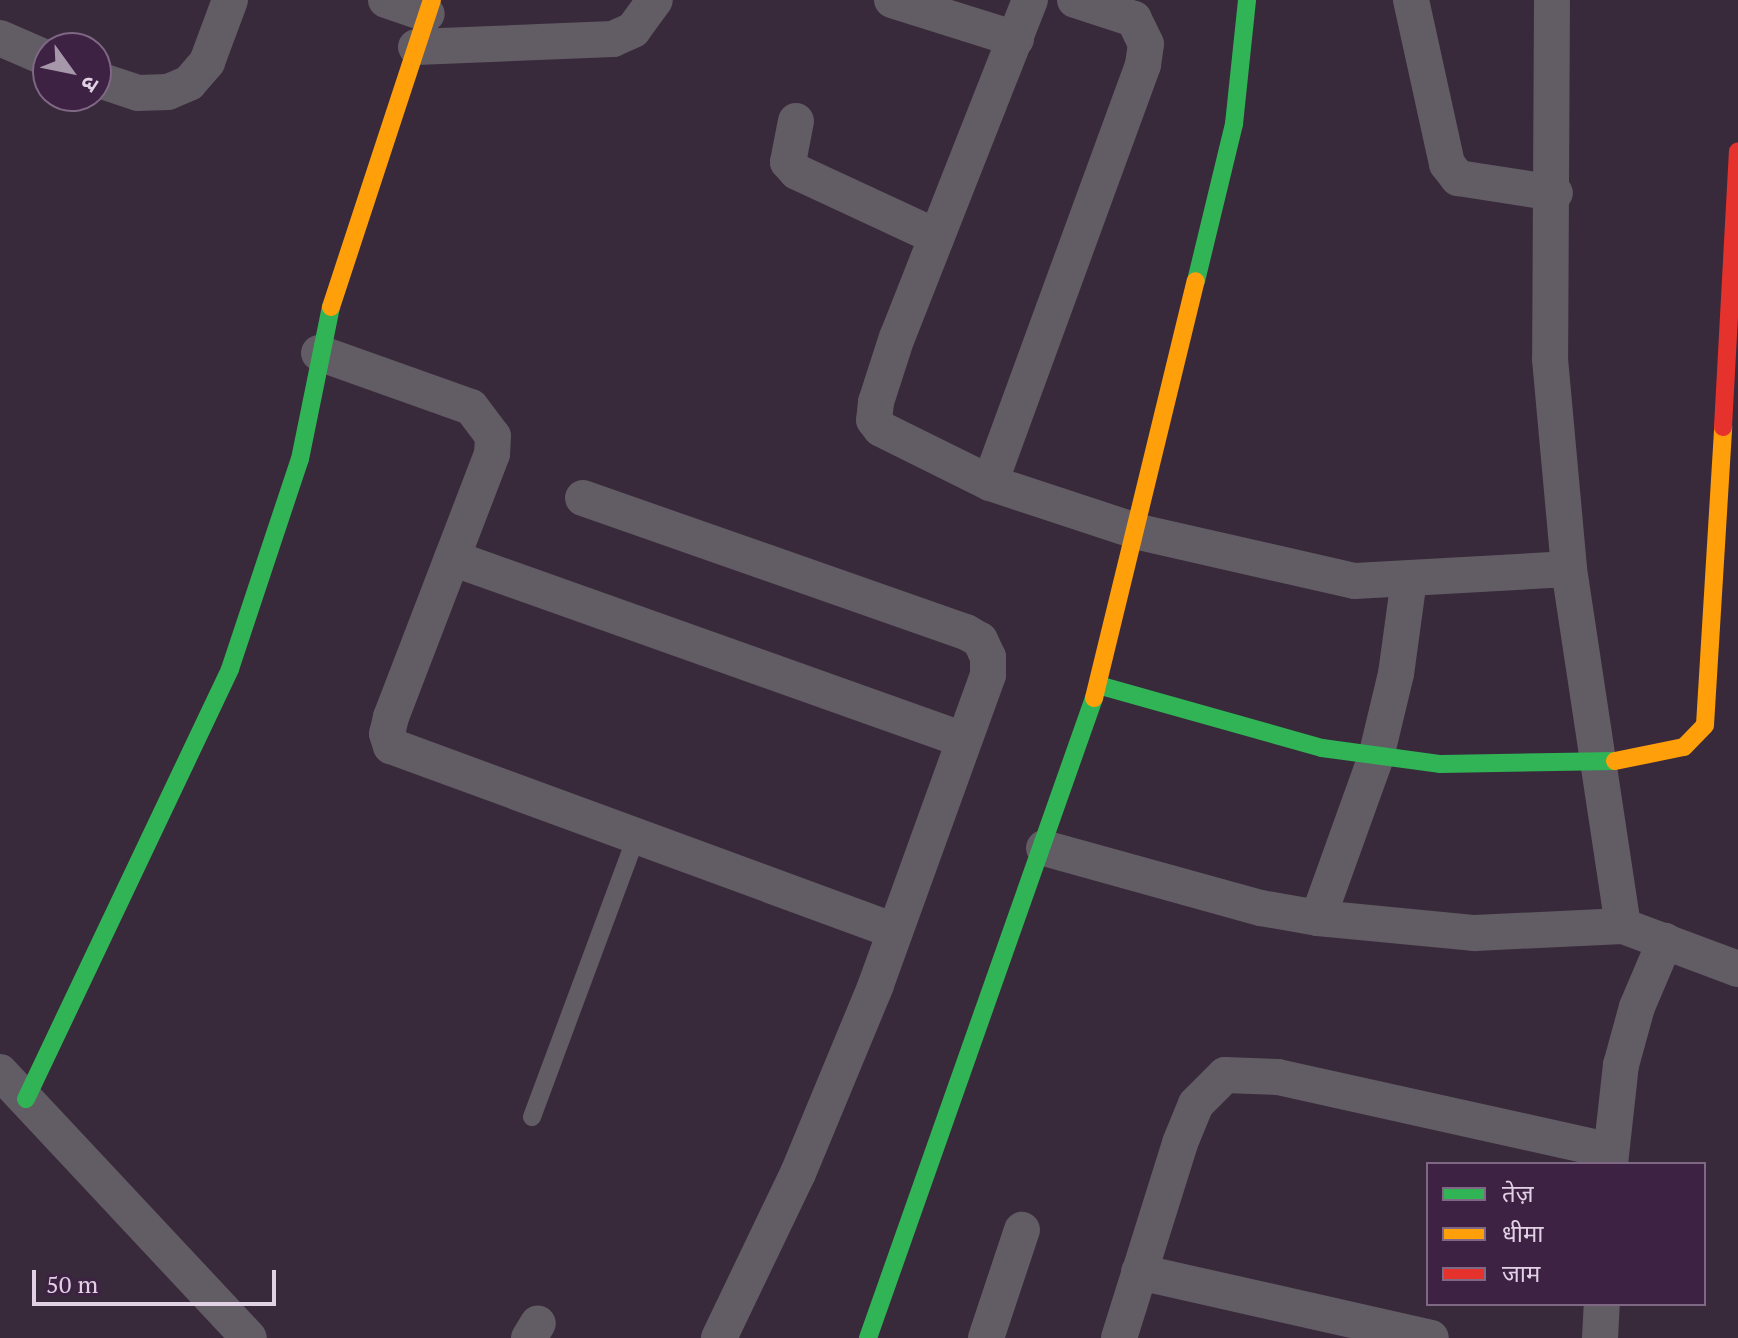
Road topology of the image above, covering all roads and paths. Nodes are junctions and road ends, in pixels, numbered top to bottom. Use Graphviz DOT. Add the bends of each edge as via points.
graph roads {
  1 [pos="230,0"];
  2 [pos="386,0"];
  3 [pos="655,0"];
  4 [pos="892,0"];
  5 [pos="1030,0"];
  6 [pos="1075,0"];
  7 [pos="1247,0"];
  8 [pos="1411,0"];
  9 [pos="1552,0"];
  10 [pos="425,20"];
  11 [pos="0,38"];
  12 [pos="1016,39"];
  13 [pos="32,52"];
  14 [pos="112,84"];
  15 [pos="796,121"];
  16 [pos="1738,151"];
  17 [pos="1555,193"];
  18 [pos="937,237"];
  19 [pos="319,353"];
  20 [pos="990,483"];
  21 [pos="583,498"];
  22 [pos="1139,532"];
  23 [pos="452,558"];
  24 [pos="1569,569"];
  25 [pos="1409,579"];
  26 [pos="1098,685"];
  27 [pos="964,740"];
  28 [pos="1376,757"];
  29 [pos="1599,764"];
  30 [pos="636,837"];
  31 [pos="1044,848"];
  32 [pos="1318,918"];
  33 [pos="1623,926"];
  34 [pos="895,931"];
  35 [pos="1665,941"];
  36 [pos="1738,969"];
  37 [pos="0,1072"];
  38 [pos="26,1099"];
  39 [pos="532,1117"];
  40 [pos="1610,1157"];
  41 [pos="1022,1230"];
  42 [pos="1139,1272"];
  43 [pos="1602,1306"];
  44 [pos="1342,1328"];
  45 [pos="249,1338"];
  46 [pos="719,1338"];
  47 [pos="868,1338"];
  48 [pos="986,1338"];
  49 [pos="1119,1338"];
  50 [pos="1431,1338"];
  51 [pos="1600,1338"];
  1 -- 14 [label="street" via="207,62 189,83 168,92 138,93"];
  2 -- 10 [label="street"];
  3 -- 10 [label="street" via="633,30 613,39"];
  4 -- 12 [label="street"];
  5 -- 12 [label="street"];
  6 -- 20 [label="street" via="1134,19 1146,44 1143,65"];
  7 -- 22 [label="street" via="1234,124"];
  8 -- 17 [label="street" via="1447,164 1458,178"];
  9 -- 17 [label="street"];
  10 -- 19 [label="street"];
  11 -- 13 [label="street"];
  12 -- 18 [label="street"];
  15 -- 18 [label="street" via="788,162 797,172"];
  16 -- 29 [label="street" via="1705,725 1684,747"];
  17 -- 24 [label="street" via="1550,359"];
  18 -- 20 [label="street" via="897,337 874,420 910,447"];
  19 -- 23 [label="street" via="438,393 471,407 484,419 493,436 492,454"];
  19 -- 38 [label="street" via="300,459 230,669"];
  20 -- 22 [label="street"];
  21 -- 27 [label="street" via="980,640 988,675"];
  22 -- 25 [label="street" via="1355,581"];
  22 -- 26 [label="street"];
  23 -- 27 [label="street" via="559,601"];
  23 -- 30 [label="street" via="391,717 391,746"];
  24 -- 25 [label="street"];
  24 -- 29 [label="street"];
  25 -- 28 [label="street" via="1396,674"];
  26 -- 28 [label="street" via="1322,748"];
  26 -- 31 [label="street"];
  27 -- 34 [label="street"];
  28 -- 29 [label="street" via="1485,767"];
  28 -- 32 [label="street"];
  29 -- 33 [label="street"];
  30 -- 34 [label="street"];
  30 -- 39 [label="lane"];
  31 -- 32 [label="street" via="1261,908"];
  31 -- 47 [label="street" via="944,1111"];
  32 -- 33 [label="street" via="1475,933"];
  33 -- 35 [label="street"];
  34 -- 46 [label="street" via="798,1173"];
  35 -- 36 [label="street"];
  35 -- 40 [label="street" via="1637,1007 1621,1065"];
  37 -- 38 [label="street"];
  38 -- 45 [label="street"];
  40 -- 42 [label="street" via="1278,1077 1225,1075 1196,1104"];
  41 -- 48 [label="street"];
  42 -- 44 [label="street"];
  42 -- 49 [label="street"];
  43 -- 51 [label="street"];
  44 -- 50 [label="street"];
}
